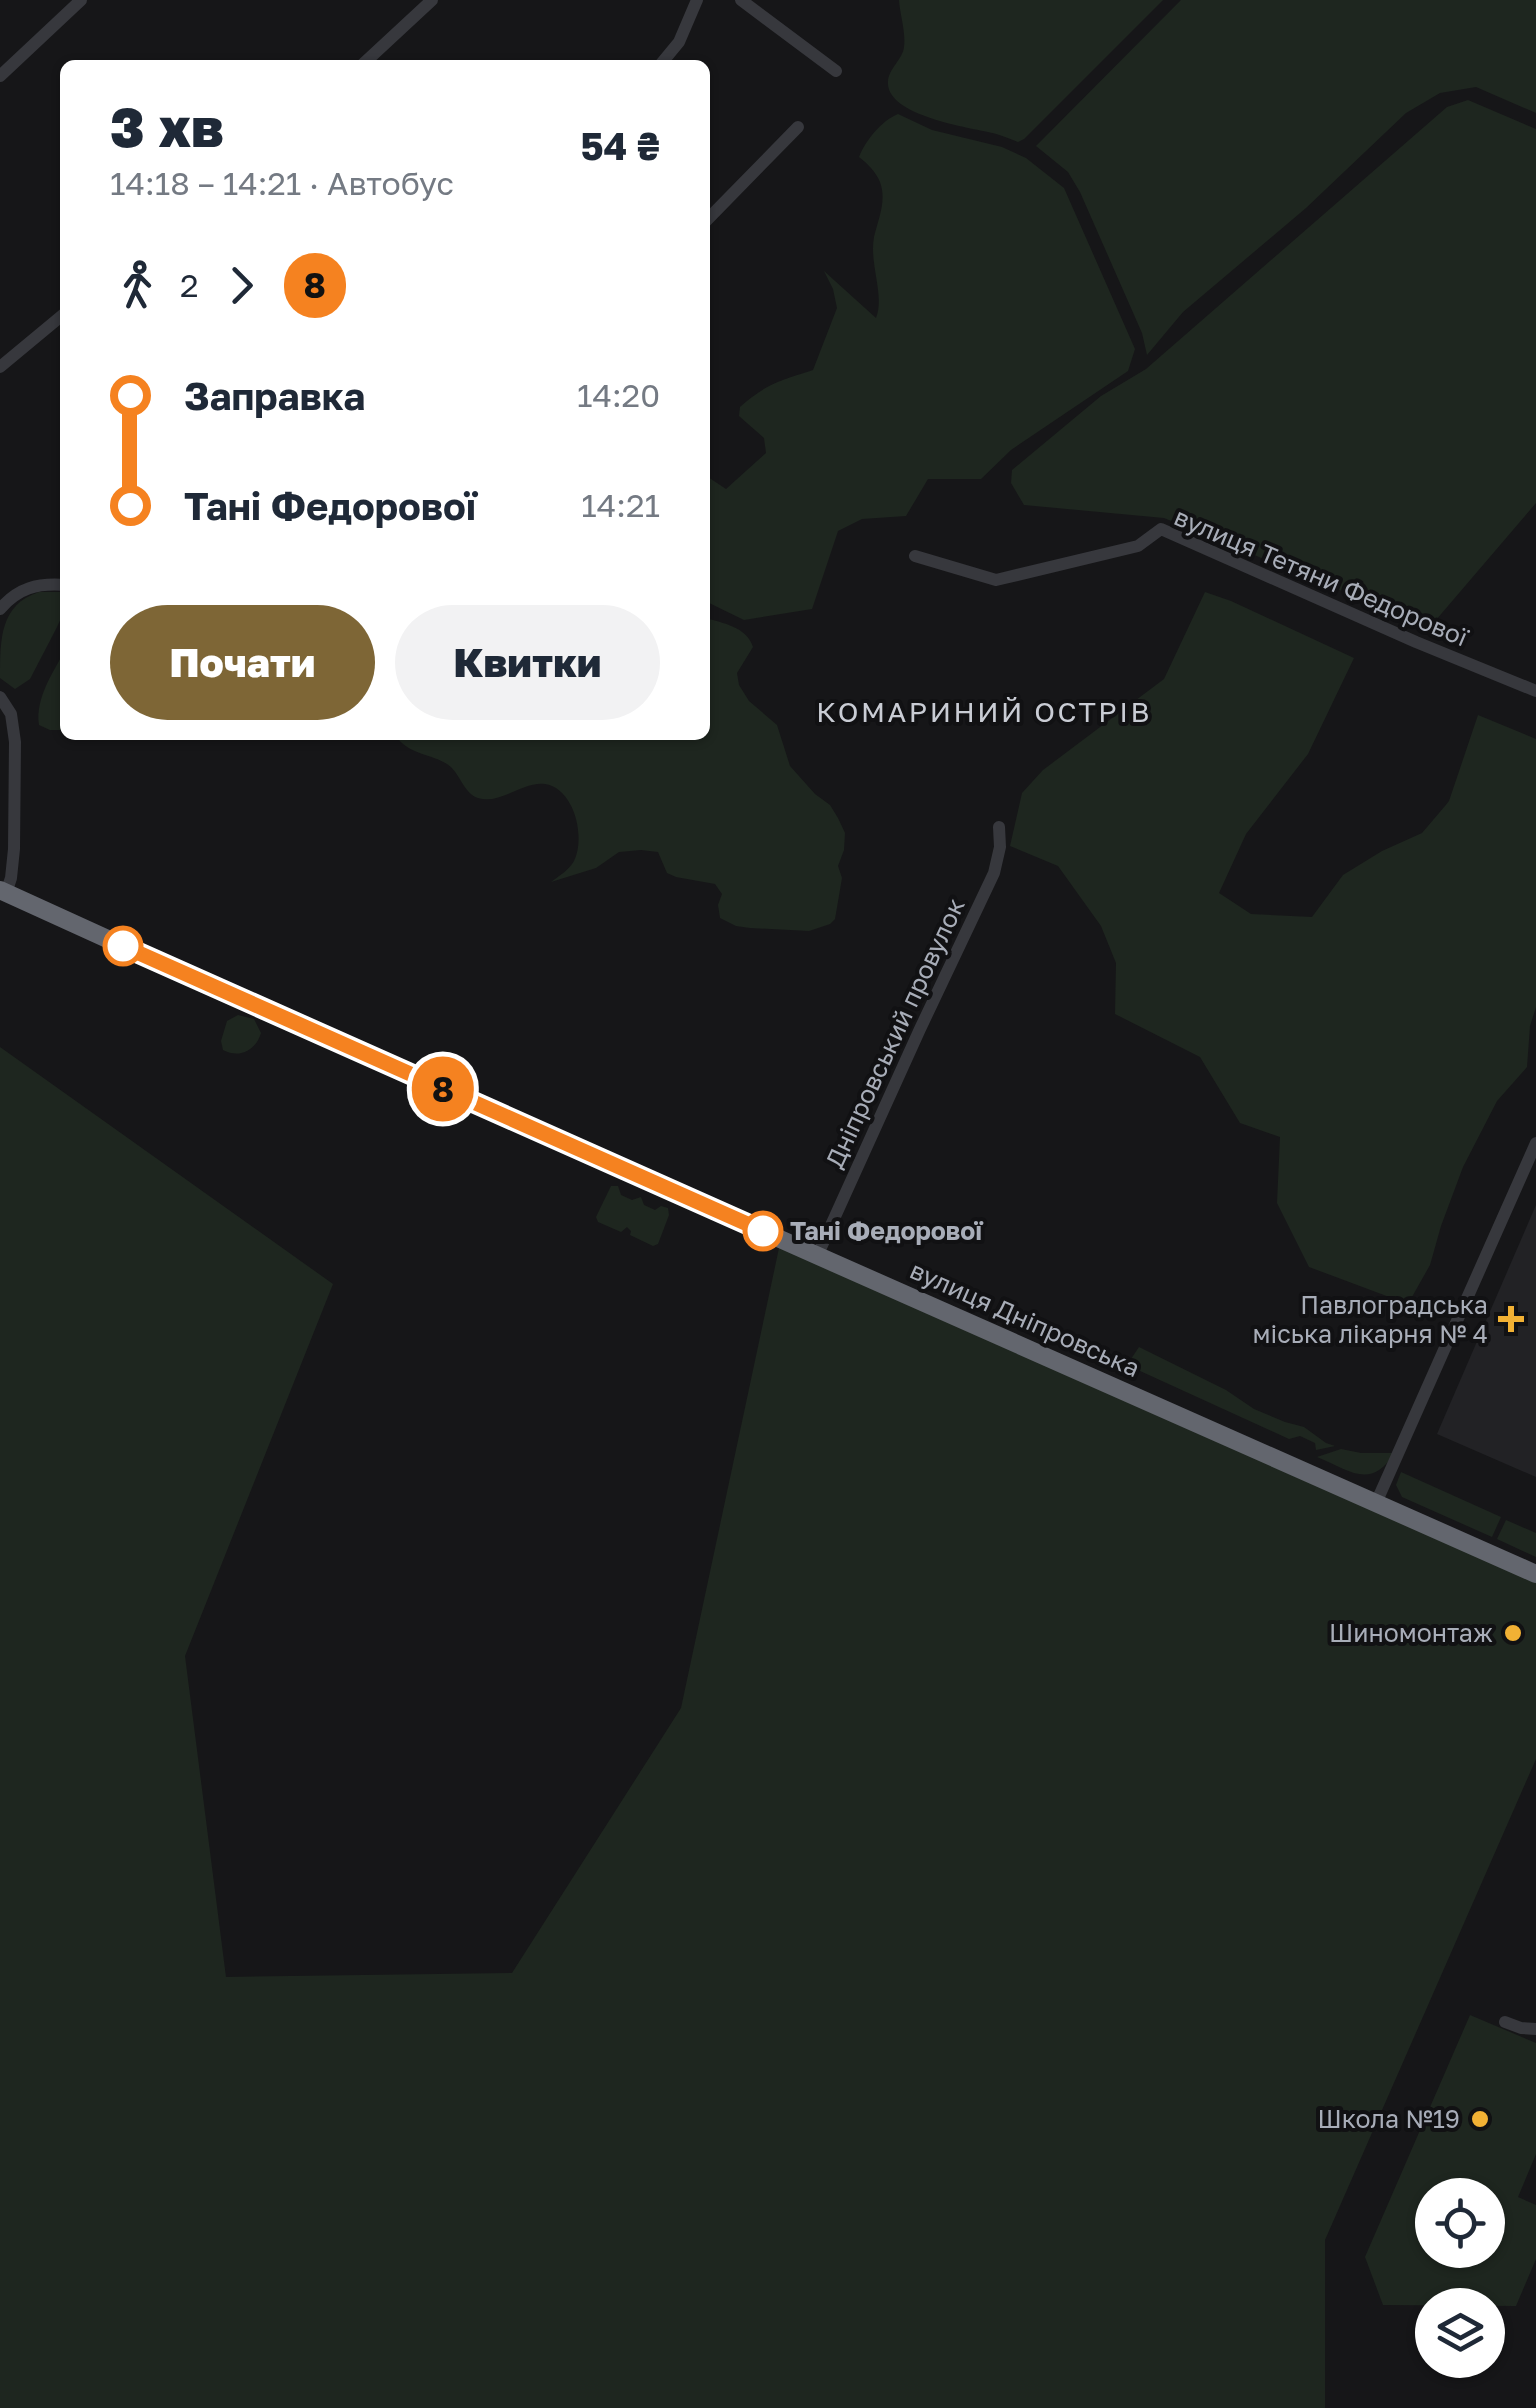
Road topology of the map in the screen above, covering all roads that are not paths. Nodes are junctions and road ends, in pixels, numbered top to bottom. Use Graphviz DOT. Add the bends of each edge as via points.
graph roads {
  1 [pos="81,0"];
  2 [pos="432,0"];
  3 [pos="697,0"];
  4 [pos="741,0"];
  5 [pos="367,60"];
  6 [pos="664,60"];
  7 [pos="836,71"];
  8 [pos="0,76"];
  9 [pos="798,127"];
  10 [pos="710,217"];
  11 [pos="60,318"];
  12 [pos="0,367"];
  13 [pos="915,556"];
  14 [pos="60,585"];
  15 [pos="0,609"];
  16 [pos="1536,692"];
  17 [pos="0,697"];
  18 [pos="999,827"];
  19 [pos="3,892"];
  20 [pos="1536,1143"];
  21 [pos="818,1254"];
  22 [pos="1376,1503"];
  23 [pos="1536,1574"];
  24 [pos="1505,2022"];
  25 [pos="1536,2029"];
  1 -- 8 [label="street"];
  2 -- 5 [label="street"];
  3 -- 6 [label="street"];
  4 -- 7 [label="street"];
  9 -- 10 [label="street"];
  11 -- 12 [label="street"];
  13 -- 16 [label="street, вулиця Тетяни Федорової" via="996,580 1138,546 1161,529"];
  14 -- 15 [label="street" via="21,590"];
  17 -- 19 [label="street" via="16,742 14,849"];
  18 -- 21 [label="street, Дніпровський провулок" via="994,874"];
  19 -- 21 [label="highway, вулиця Дніпровська"];
  20 -- 22 [label="street"];
  21 -- 22 [label="highway, вулиця Дніпровська"];
  22 -- 23 [label="highway, вулиця Дніпровська"];
  24 -- 25 [label="street"];
}
